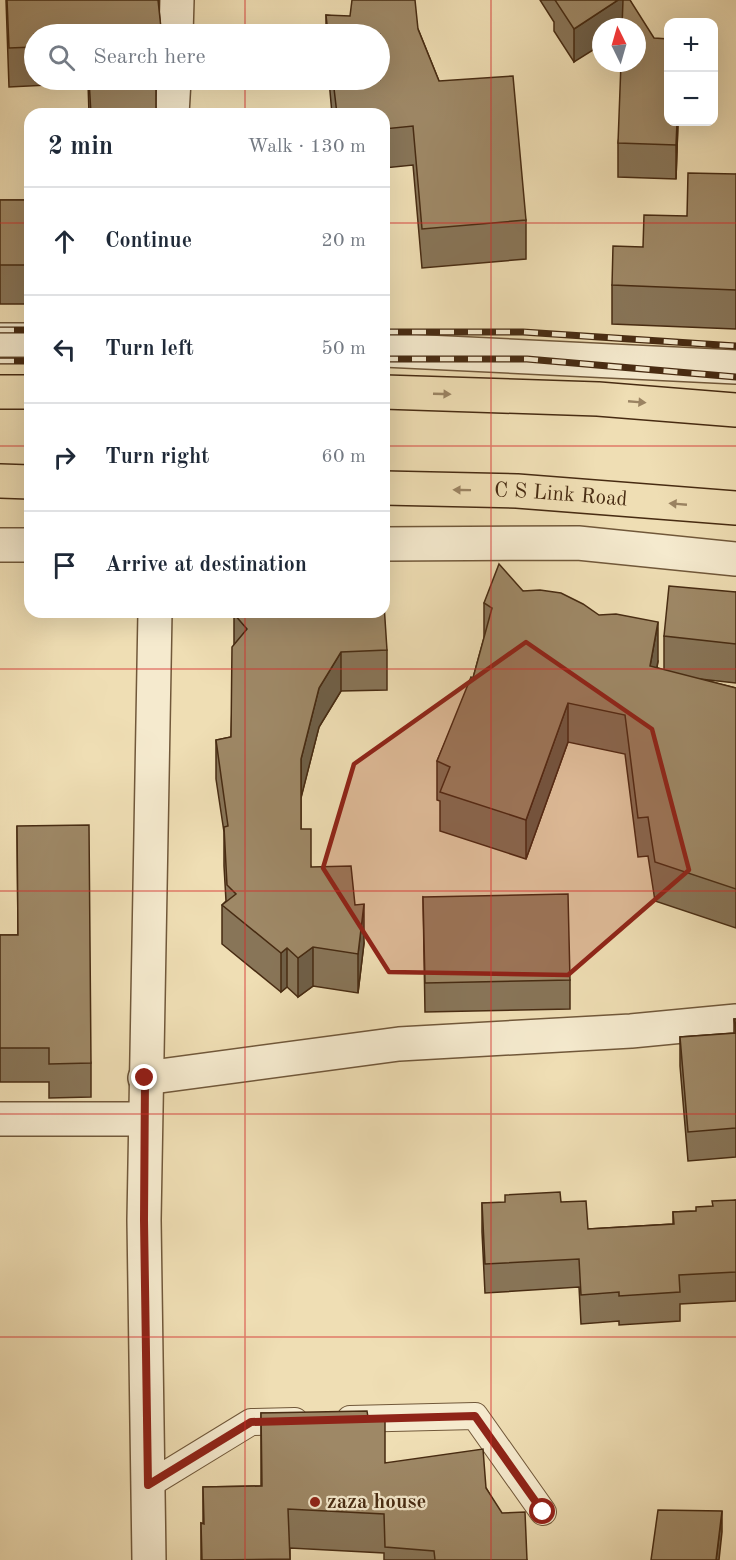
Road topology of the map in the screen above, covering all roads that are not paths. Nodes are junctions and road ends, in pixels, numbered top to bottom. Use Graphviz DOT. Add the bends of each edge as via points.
graph roads {
  1 [pos="177,0"];
  2 [pos="176,24"];
  3 [pos="173,90"];
  4 [pos="172,108"];
  5 [pos="0,340"];
  6 [pos="24,340"];
  7 [pos="390,350"];
  8 [pos="736,367"];
  9 [pos="0,392"];
  10 [pos="24,392"];
  11 [pos="390,392"];
  12 [pos="736,410"];
  13 [pos="0,481"];
  14 [pos="24,482"];
  15 [pos="390,488"];
  16 [pos="736,508"];
  17 [pos="390,544"];
  18 [pos="0,545"];
  19 [pos="24,545"];
  20 [pos="736,559"];
  21 [pos="155,618"];
  22 [pos="736,1021"];
  23 [pos="145,1078"];
  24 [pos="0,1119"];
  25 [pos="144,1119"];
  26 [pos="148,1485"];
  27 [pos="543,1512"];
  28 [pos="149,1560"];
  1 -- 2 [label="street"];
  3 -- 4 [label="street"];
  5 -- 6 [label="street"];
  7 -- 8 [label="street"];
  9 -- 10 [label="main road"];
  11 -- 12 [label="main road, one-way" via="598,399"];
  13 -- 14 [label="main road"];
  16 -- 15 [label="main road, C S Link Road, one-way" via="517,491"];
  17 -- 20 [label="street" via="578,543"];
  18 -- 19 [label="street"];
  21 -- 23 [label="street"];
  22 -- 23 [label="street" via="399,1044"];
  23 -- 25 [label="street"];
  24 -- 25 [label="street"];
  25 -- 26 [label="street"];
  26 -- 27 [label="lane" via="251,1422 475,1416"];
  26 -- 28 [label="street"];
}
